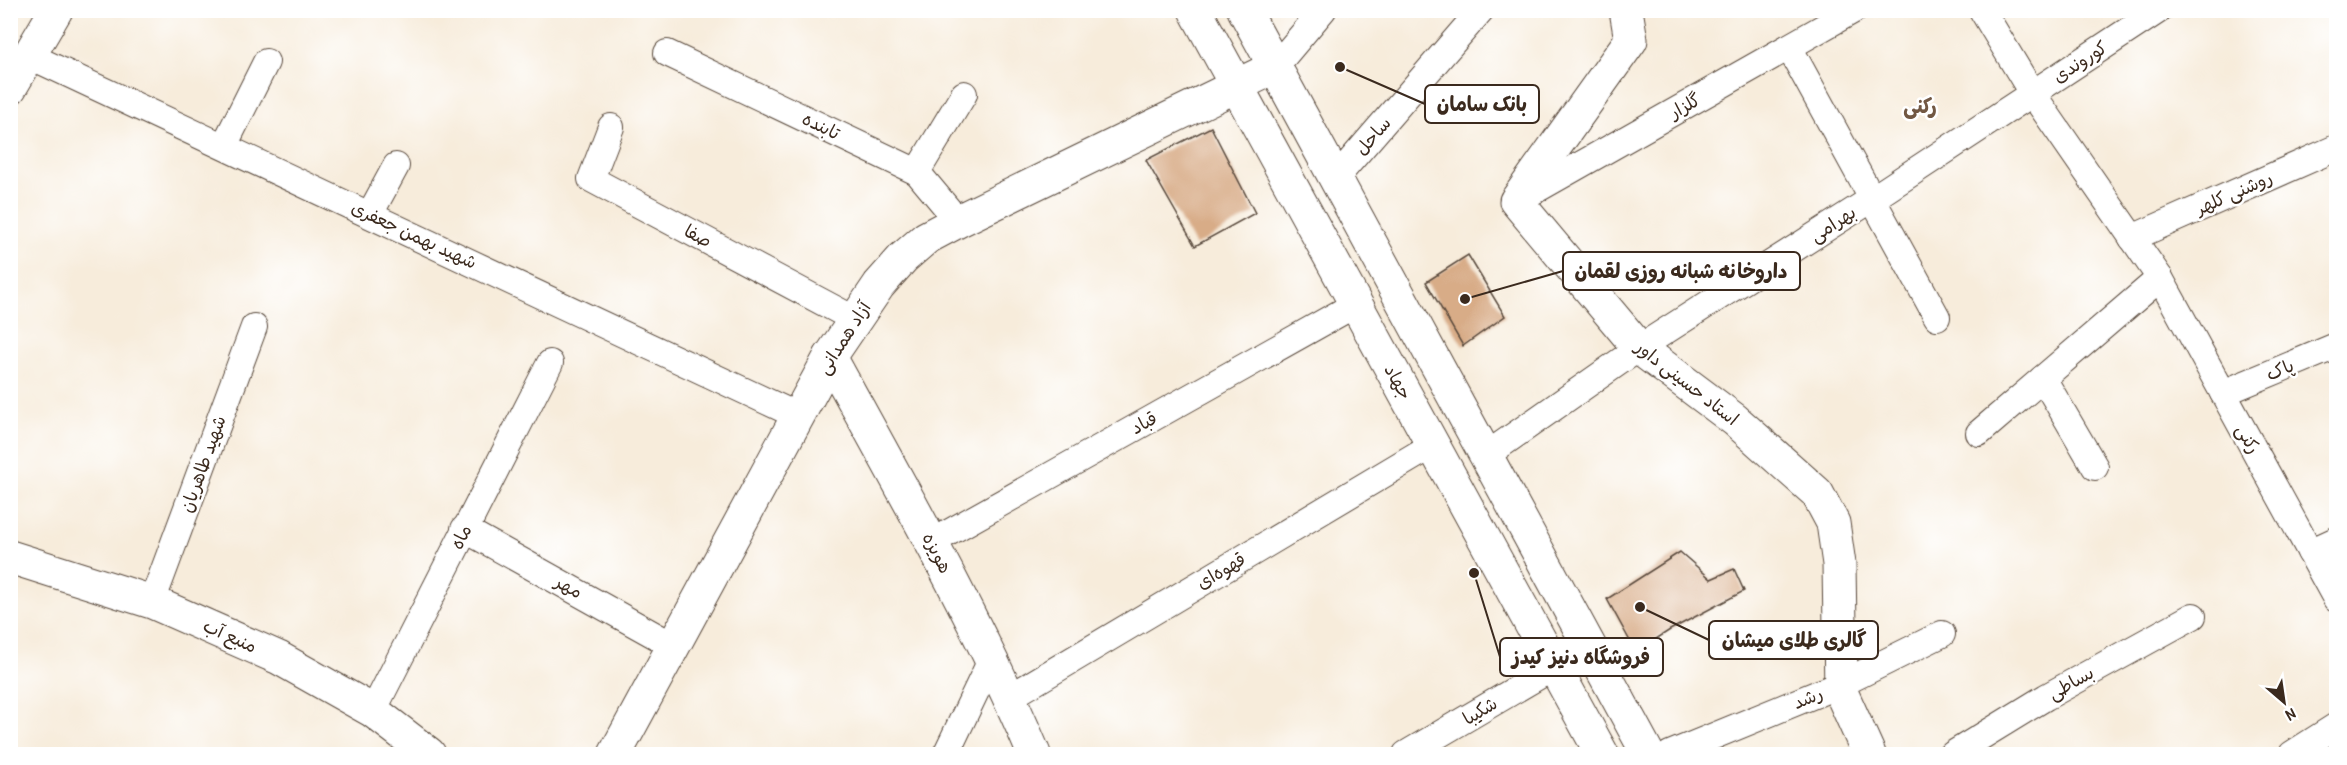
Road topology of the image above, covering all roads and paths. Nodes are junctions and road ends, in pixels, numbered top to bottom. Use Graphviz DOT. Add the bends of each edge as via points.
graph roads {
  1 [pos="56,10"];
  2 [pos="1195,10"];
  3 [pos="1244,10"];
  4 [pos="1323,10"];
  5 [pos="1481,10"];
  6 [pos="1626,10"];
  7 [pos="1854,10"];
  8 [pos="1982,10"];
  9 [pos="2158,10"];
  10 [pos="1790,47"];
  11 [pos="667,53"];
  12 [pos="30,56"];
  13 [pos="266,62"];
  14 [pos="1275,67"];
  15 [pos="1235,84"];
  16 [pos="10,88"];
  17 [pos="2032,93"];
  18 [pos="964,94"];
  19 [pos="611,127"];
  20 [pos="224,146"];
  21 [pos="2337,148"];
  22 [pos="396,166"];
  23 [pos="917,172"];
  24 [pos="1335,179"];
  25 [pos="1872,199"];
  26 [pos="1516,201"];
  27 [pos="370,214"];
  28 [pos="958,221"];
  29 [pos="2132,238"];
  30 [pos="2160,278"];
  31 [pos="1356,304"];
  32 [pos="1937,317"];
  33 [pos="854,319"];
  34 [pos="254,327"];
  35 [pos="2337,346"];
  36 [pos="1639,348"];
  37 [pos="830,357"];
  38 [pos="550,363"];
  39 [pos="2043,378"];
  40 [pos="2223,393"];
  41 [pos="798,416"];
  42 [pos="1979,433"];
  43 [pos="1433,445"];
  44 [pos="1485,456"];
  45 [pos="2095,467"];
  46 [pos="464,529"];
  47 [pos="2337,540"];
  48 [pos="932,542"];
  49 [pos="2310,552"];
  50 [pos="10,557"];
  51 [pos="2337,599"];
  52 [pos="152,602"];
  53 [pos="2193,616"];
  54 [pos="1942,634"];
  55 [pos="674,646"];
  56 [pos="990,662"];
  57 [pos="1554,667"];
  58 [pos="1841,684"];
  59 [pos="1010,698"];
  60 [pos="373,711"];
  61 [pos="2337,726"];
  62 [pos="429,754"];
  63 [pos="615,754"];
  64 [pos="946,754"];
  65 [pos="1034,754"];
  66 [pos="1406,754"];
  67 [pos="1602,754"];
  68 [pos="1648,754"];
  69 [pos="1670,754"];
  70 [pos="1869,754"];
  71 [pos="1953,754"];
  72 [pos="2292,754"];
  1 -- 12 [label="street"];
  2 -- 15 [label="street, جهاد"];
  3 -- 14 [label="street"];
  4 -- 14 [label="street"];
  5 -- 24 [label="street, ساحل"];
  6 -- 26 [label="street" via="1631,40"];
  7 -- 10 [label="street, گلزار"];
  8 -- 17 [label="street, رکنی"];
  9 -- 17 [label="street, کوروندی"];
  10 -- 25 [label="street"];
  10 -- 26 [label="street, گلزار"];
  11 -- 23 [label="street, تابنده"];
  12 -- 16 [label="street"];
  12 -- 20 [label="street, شهید بهمن جعفری"];
  13 -- 20 [label="street"];
  14 -- 15 [label="street, آزاد همدانی"];
  14 -- 24 [label="street"];
  15 -- 28 [label="street, آزاد همدانی"];
  15 -- 31 [label="street, جهاد"];
  17 -- 25 [label="street, بهرامی"];
  17 -- 29 [label="street, رکنی"];
  18 -- 23 [label="street"];
  19 -- 33 [label="street, صفا" via="591,179"];
  20 -- 27 [label="street, شهید بهمن جعفری"];
  21 -- 29 [label="street, روشنی کلهر"];
  22 -- 27 [label="street"];
  23 -- 28 [label="street, تابنده"];
  24 -- 44 [label="street"];
  25 -- 32 [label="street"];
  25 -- 36 [label="street, بهرامی"];
  26 -- 36 [label="street, استاد حسینی داور"];
  27 -- 41 [label="street, شهید بهمن جعفری"];
  28 -- 33 [label="street, آزاد همدانی" via="926,238 903,258"];
  29 -- 30 [label="street, رکنی"];
  30 -- 39 [label="street"];
  30 -- 40 [label="street, رکنی"];
  31 -- 43 [label="street, جهاد"];
  31 -- 48 [label="street, قباد"];
  33 -- 37 [label="street, آزاد همدانی"];
  34 -- 52 [label="street, شهید طاهریان"];
  35 -- 40 [label="street, پاک"];
  36 -- 44 [label="street, بهرامی"];
  36 -- 58 [label="street, استاد حسینی داور" via="1735,420 1817,492 1833,523 1839,564"];
  37 -- 41 [label="street, آزاد همدانی"];
  37 -- 48 [label="street, هویزه"];
  38 -- 46 [label="street, ماه"];
  39 -- 42 [label="street"];
  39 -- 45 [label="street"];
  40 -- 49 [label="street, رکنی"];
  41 -- 55 [label="street, آزاد همدانی"];
  43 -- 57 [label="street, جهاد"];
  43 -- 59 [label="street, قهوه‌ای"];
  44 -- 68 [label="street"];
  46 -- 55 [label="street, مهر"];
  46 -- 60 [label="street, ماه"];
  47 -- 49 [label="street"];
  48 -- 56 [label="street, هویزه"];
  49 -- 51 [label="street, رکنی"];
  50 -- 52 [label="street, منبع آب"];
  52 -- 60 [label="street, منبع آب" via="279,657"];
  53 -- 71 [label="street, بساطی" via="2046,697"];
  54 -- 58 [label="street, رشد"];
  55 -- 63 [label="street, آزاد همدانی"];
  56 -- 59 [label="street, هویزه"];
  56 -- 64 [label="street"];
  57 -- 66 [label="street, شکیبا"];
  57 -- 67 [label="street, جهاد"];
  58 -- 69 [label="street, رشد"];
  58 -- 70 [label="street, استاد حسینی داور"];
  59 -- 65 [label="street, هویزه"];
  60 -- 62 [label="street, منبع آب"];
  61 -- 72 [label="street"];
}
